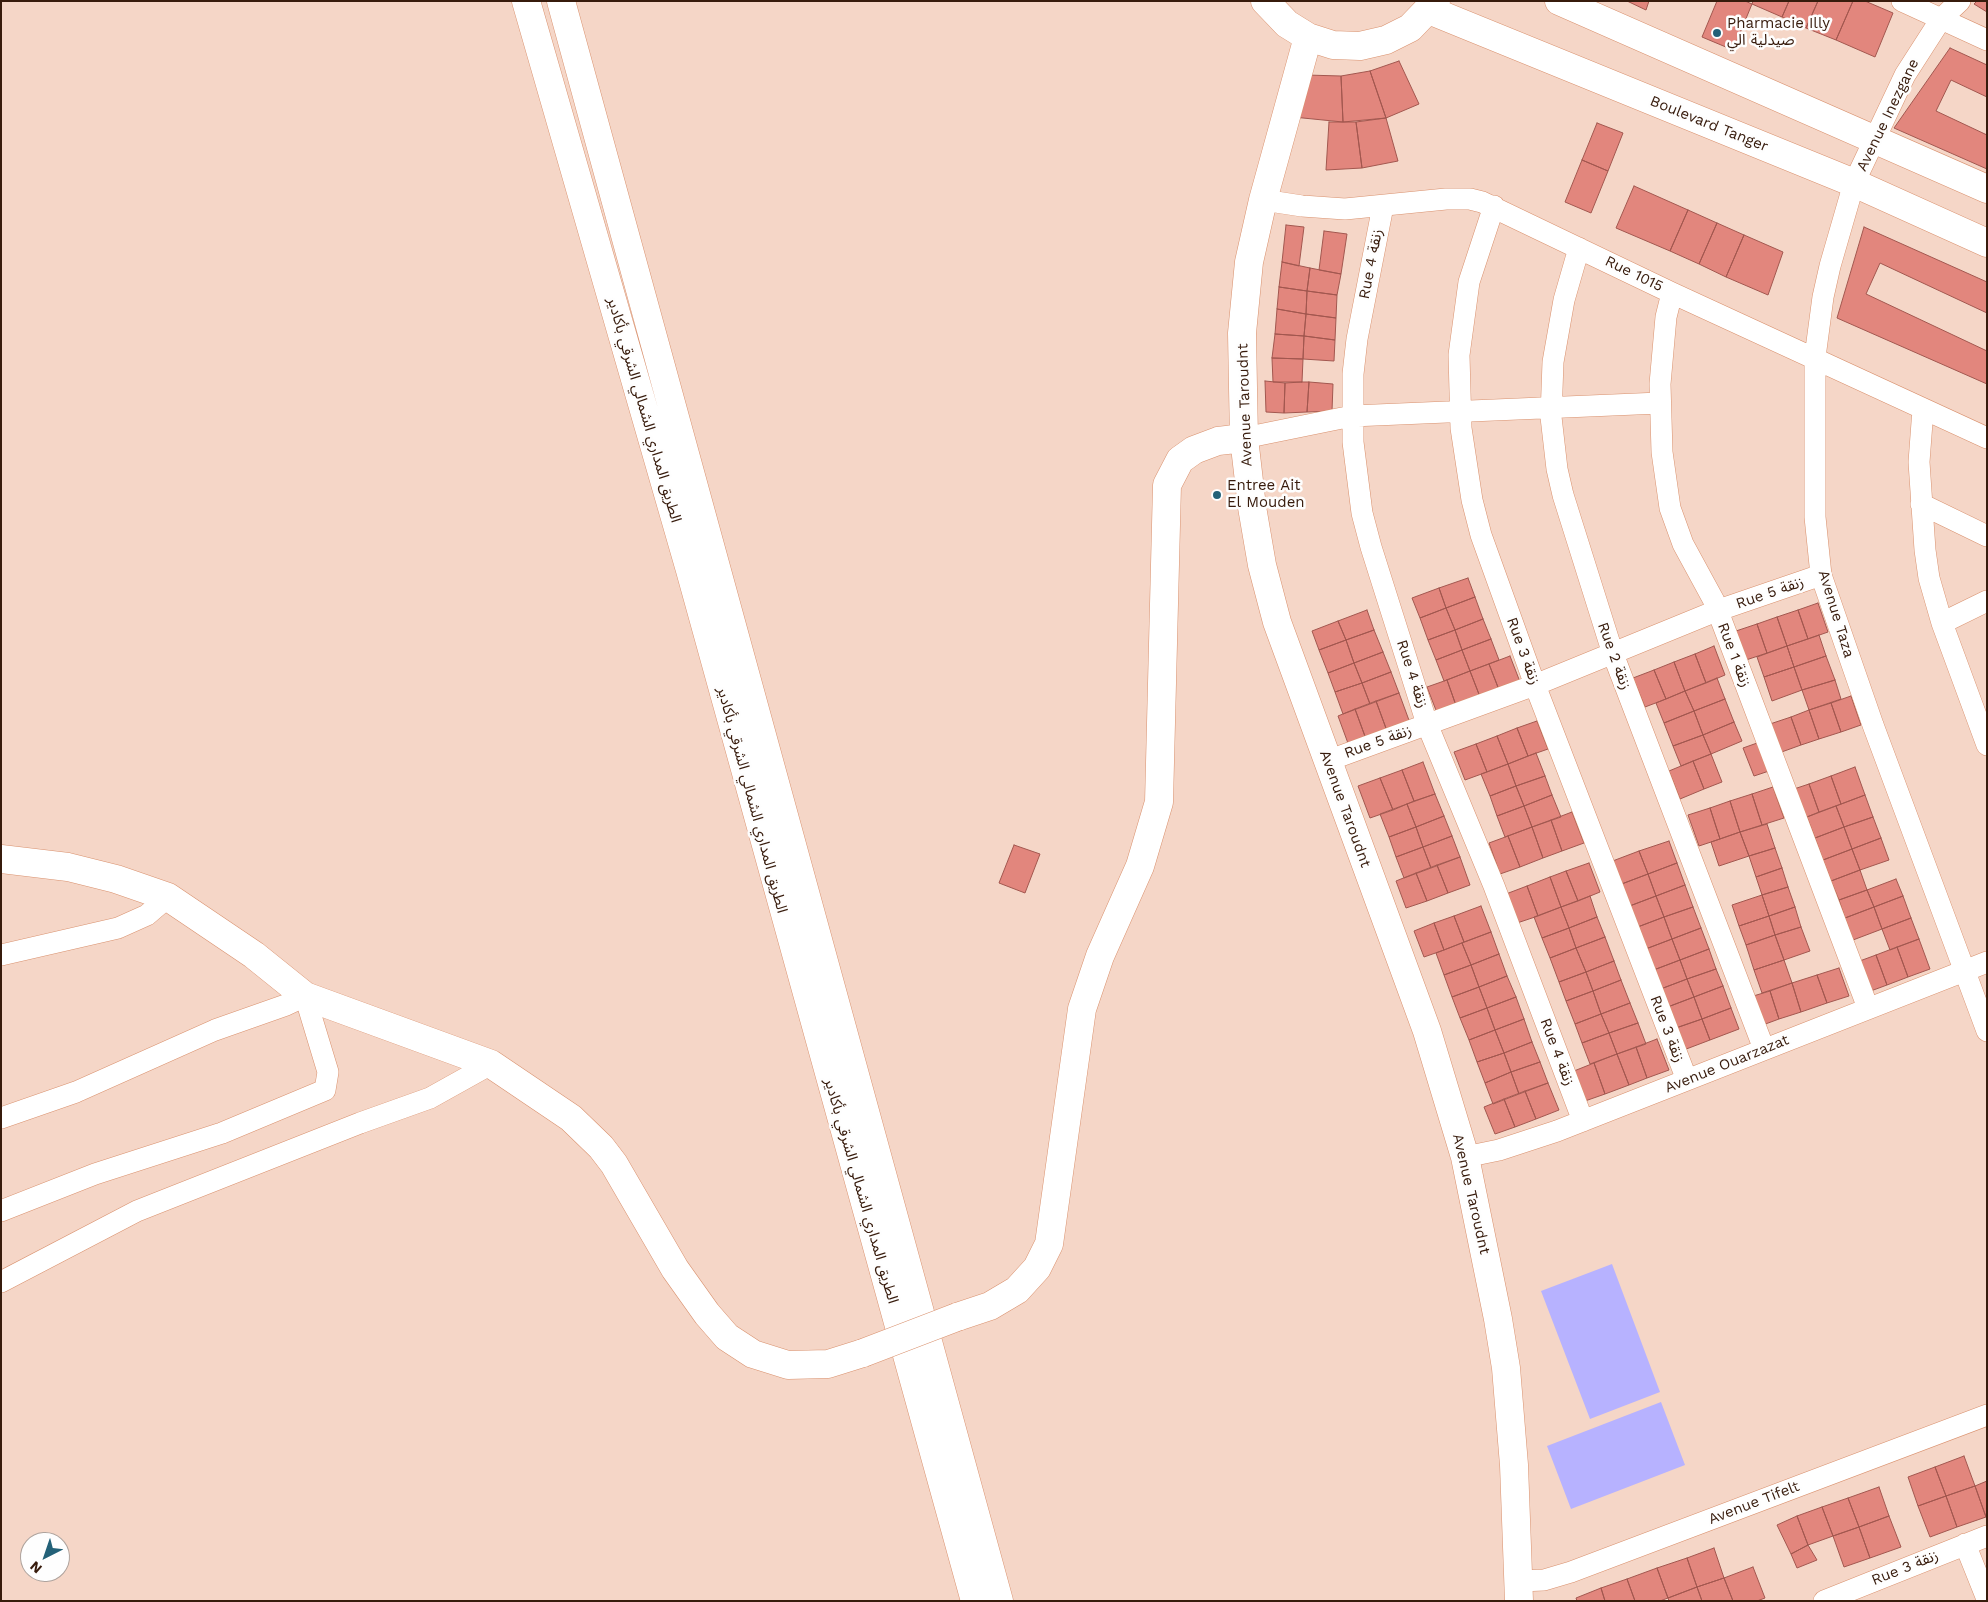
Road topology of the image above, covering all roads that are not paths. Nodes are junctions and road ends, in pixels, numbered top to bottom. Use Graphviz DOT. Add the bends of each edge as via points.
graph roads {
  1 [pos="526,1"];
  2 [pos="561,1"];
  3 [pos="1265,1"];
  4 [pos="1560,1"];
  5 [pos="1902,1"];
  6 [pos="1960,1"];
  7 [pos="1432,6"];
  8 [pos="1941,20"];
  9 [pos="1308,36"];
  10 [pos="1987,40"];
  11 [pos="1875,138"];
  12 [pos="1854,183"];
  13 [pos="1987,189"];
  14 [pos="1263,200"];
  15 [pos="1383,206"];
  16 [pos="1494,206"];
  17 [pos="1987,243"];
  18 [pos="1579,248"];
  19 [pos="1672,293"];
  20 [pos="1815,357"];
  21 [pos="1660,403"];
  22 [pos="1551,408"];
  23 [pos="1923,409"];
  24 [pos="1460,410"];
  25 [pos="1352,416"];
  26 [pos="1244,438"];
  27 [pos="1987,438"];
  28 [pos="1921,504"];
  29 [pos="1987,536"];
  30 [pos="1821,575"];
  31 [pos="1987,601"];
  32 [pos="1716,611"];
  33 [pos="1942,623"];
  34 [pos="1613,654"];
  35 [pos="1535,685"];
  36 [pos="1428,724"];
  37 [pos="1985,735"];
  38 [pos="1327,761"];
  39 [pos="1,859"];
  40 [pos="168,897"];
  41 [pos="1,955"];
  42 [pos="1987,962"];
  43 [pos="1966,970"];
  44 [pos="305,996"];
  45 [pos="1868,1008"];
  46 [pos="1987,1031"];
  47 [pos="1764,1049"];
  48 [pos="491,1064"];
  49 [pos="1686,1080"];
  50 [pos="1,1118"];
  51 [pos="1583,1121"];
  52 [pos="1465,1157"];
  53 [pos="1,1211"];
  54 [pos="1,1282"];
  55 [pos="1987,1415"];
  56 [pos="1987,1536"];
  57 [pos="1966,1544"];
  58 [pos="1520,1591"];
  59 [pos="1987,1599"];
  60 [pos="975,1601"];
  61 [pos="999,1601"];
  62 [pos="1824,1601"];
  1 -- 60 [label="main road, الطريق المداري الشمالي الشرقي بأكادير" via="690,570"];
  2 -- 61 [label="main road, الطريق المداري الشمالي الشرقي بأكادير"];
  3 -- 9 [label="main road" via="1287,24"];
  4 -- 11 [label="main road"];
  5 -- 8 [label="street"];
  6 -- 8 [label="street, Avenue Inezgane"];
  7 -- 9 [label="main road" via="1410,28 1386,40 1360,46 1333,45"];
  7 -- 12 [label="main road, Boulevard Tanger"];
  8 -- 10 [label="street"];
  8 -- 11 [label="street, Avenue Inezgane" via="1905,75"];
  9 -- 14 [label="main road, Avenue Taroudnt"];
  11 -- 12 [label="street, Avenue Inezgane"];
  11 -- 13 [label="main road"];
  12 -- 17 [label="main road, Boulevard Tanger"];
  12 -- 20 [label="street, Avenue Taza" via="1823,297"];
  14 -- 15 [label="street, Rue 1015" via="1323,208"];
  14 -- 26 [label="main road, Avenue Taroudnt" via="1249,262 1242,333"];
  15 -- 16 [label="street, Rue 1015" via="1458,198"];
  15 -- 25 [label="street, Rue 4 زنقة" via="1357,339"];
  16 -- 18 [label="street, Rue 1015"];
  16 -- 24 [label="street, Rue 3 زنقة" via="1469,282 1462,318 1458,355"];
  18 -- 19 [label="street, Rue 1015"];
  18 -- 22 [label="street, Rue 2 زنقة" via="1556,335"];
  19 -- 20 [label="street, Rue 1015"];
  19 -- 21 [label="street, Rue 1 زنقة" via="1662,350"];
  20 -- 23 [label="street, Rue 1015"];
  20 -- 30 [label="street, Avenue Taza" via="1815,517"];
  21 -- 22 [label="street"];
  21 -- 32 [label="street, Rue 1 زنقة" via="1662,452 1670,508 1684,544 1709,588"];
  22 -- 24 [label="street"];
  22 -- 34 [label="street, Rue 2 زنقة" via="1563,495"];
  23 -- 27 [label="street, Rue 1015"];
  23 -- 28 [label="street" via="1919,462"];
  24 -- 25 [label="street"];
  24 -- 35 [label="street, Rue 3 زنقة" via="1465,464 1481,535"];
  25 -- 26 [label="street"];
  25 -- 36 [label="street, Rue 4 زنقة" via="1356,478 1364,521"];
  26 -- 38 [label="main road, Avenue Taroudnt" via="1256,536 1269,594"];
  26 -- 48 [label="main road, bridge" via="1205,444 1194,450 1180,460 1167,485 1159,802 1140,866 1100,956 1082,1009 1049,1244 1038,1268 1017,1290 990,1306 828,1364 788,1365 753,1354 727,1337 707,1314 675,1269 614,1164 601,1148 571,1118"];
  28 -- 29 [label="street"];
  28 -- 33 [label="street" via="1929,578"];
  30 -- 32 [label="street, Rue 5 زنقة"];
  30 -- 43 [label="street, Avenue Taza" via="1872,725"];
  31 -- 33 [label="street"];
  32 -- 34 [label="street, Rue 5 زنقة"];
  32 -- 45 [label="street, Rue 1 زنقة"];
  33 -- 37 [label="street"];
  34 -- 35 [label="street, Rue 5 زنقة"];
  34 -- 47 [label="street, Rue 2 زنقة"];
  35 -- 36 [label="street, Rue 5 زنقة"];
  35 -- 49 [label="street, Rue 3 زنقة"];
  36 -- 38 [label="street, Rue 5 زنقة"];
  36 -- 51 [label="street, Rue 4 زنقة" via="1494,886"];
  38 -- 52 [label="main road, Avenue Taroudnt" via="1427,1031"];
  39 -- 40 [label="main road" via="68,867"];
  40 -- 41 [label="street" via="147,915 118,928"];
  40 -- 44 [label="main road" via="254,955"];
  42 -- 43 [label="street, Avenue Ouarzazat"];
  43 -- 45 [label="street, Avenue Ouarzazat"];
  43 -- 46 [label="street, Avenue Taza"];
  44 -- 48 [label="main road"];
  44 -- 50 [label="street" via="215,1030 76,1092"];
  44 -- 53 [label="street" via="328,1072 325,1090 222,1133 95,1174"];
  45 -- 47 [label="street, Avenue Ouarzazat"];
  47 -- 49 [label="street, Avenue Ouarzazat"];
  48 -- 54 [label="street" via="430,1098 137,1210"];
  49 -- 51 [label="street, Avenue Ouarzazat"];
  51 -- 52 [label="street, Avenue Ouarzazat" via="1531,1140"];
  52 -- 58 [label="main road, Avenue Taroudnt" via="1506,1368"];
  55 -- 58 [label="street, Avenue Tifelt"];
  56 -- 57 [label="street, Rue 3 زنقة"];
  57 -- 59 [label="street"];
  57 -- 62 [label="street, Rue 3 زنقة"];
}
